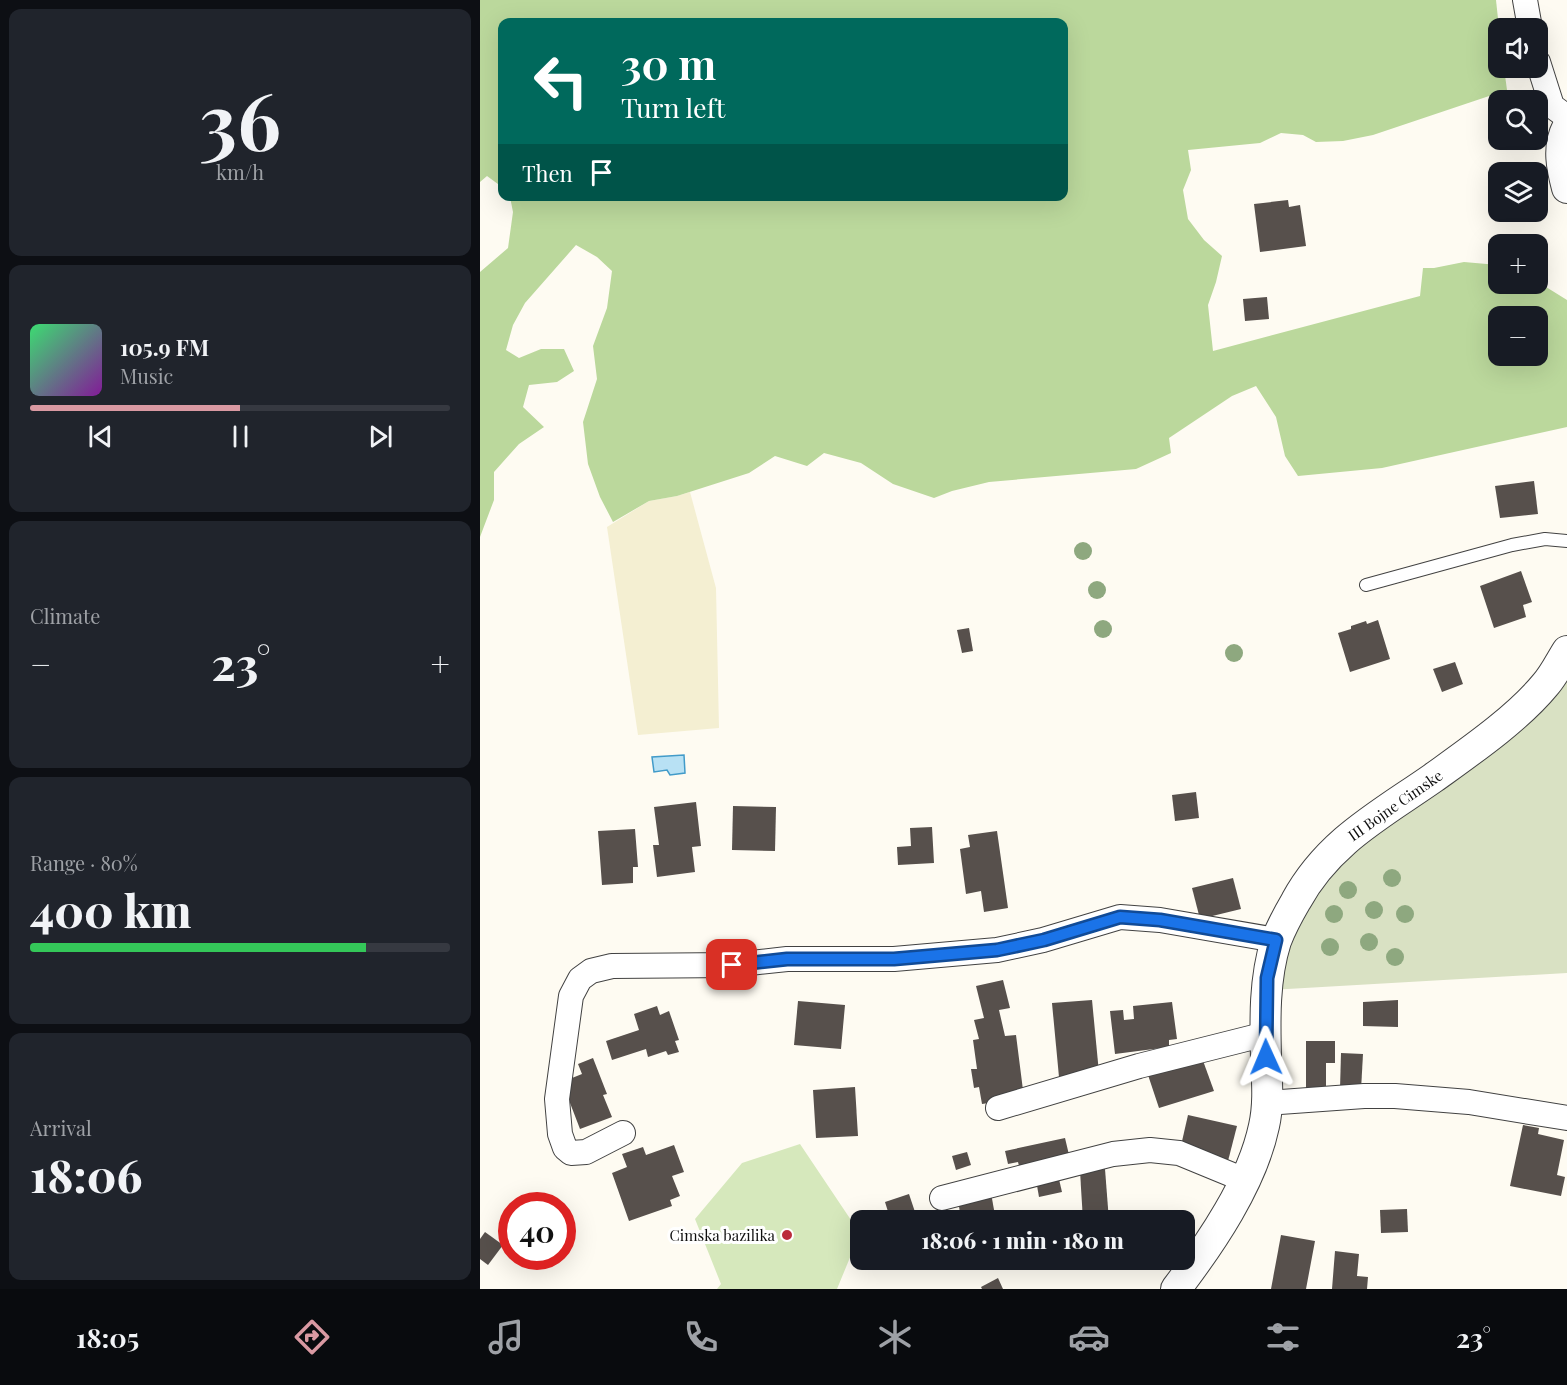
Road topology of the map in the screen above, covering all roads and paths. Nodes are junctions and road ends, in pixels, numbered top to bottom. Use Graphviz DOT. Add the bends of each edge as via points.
graph roads {
  1 [pos="1526,0"];
  2 [pos="1529,18"];
  3 [pos="1543,78"];
  4 [pos="1567,117"];
  5 [pos="1567,128"];
  6 [pos="1567,188"];
  7 [pos="1567,541"];
  8 [pos="1366,585"];
  9 [pos="1566,653"];
  10 [pos="1276,940"];
  11 [pos="1266,1034"];
  12 [pos="1267,1103"];
  13 [pos="998,1108"];
  14 [pos="1567,1118"];
  15 [pos="623,1132"];
  16 [pos="1247,1181"];
  17 [pos="942,1198"];
  18 [pos="1176,1289"];
  1 -- 2 [label="street"];
  3 -- 4 [label="street" via="1552,106"];
  5 -- 6 [label="street" via="1561,154"];
  7 -- 8 [label="lane" via="1545,539 1512,544"];
  9 -- 10 [label="street, III Bojne Cimske" via="1546,685 1521,710 1338,845 1317,868"];
  10 -- 11 [label="street, III Bojne Cimske" via="1267,978"];
  10 -- 15 [label="street" via="1120,917 997,950 894,959 612,966 591,971 580,979 571,996 557,1099 560,1134 565,1148 579,1154"];
  11 -- 12 [label="street, III Bojne Cimske"];
  11 -- 13 [label="street"];
  12 -- 14 [label="street" via="1395,1096 1469,1102"];
  12 -- 16 [label="street, III Bojne Cimske" via="1264,1127"];
  16 -- 17 [label="street" via="1179,1153 1150,1150 1113,1154"];
  16 -- 18 [label="street, III Bojne Cimske"];
}
